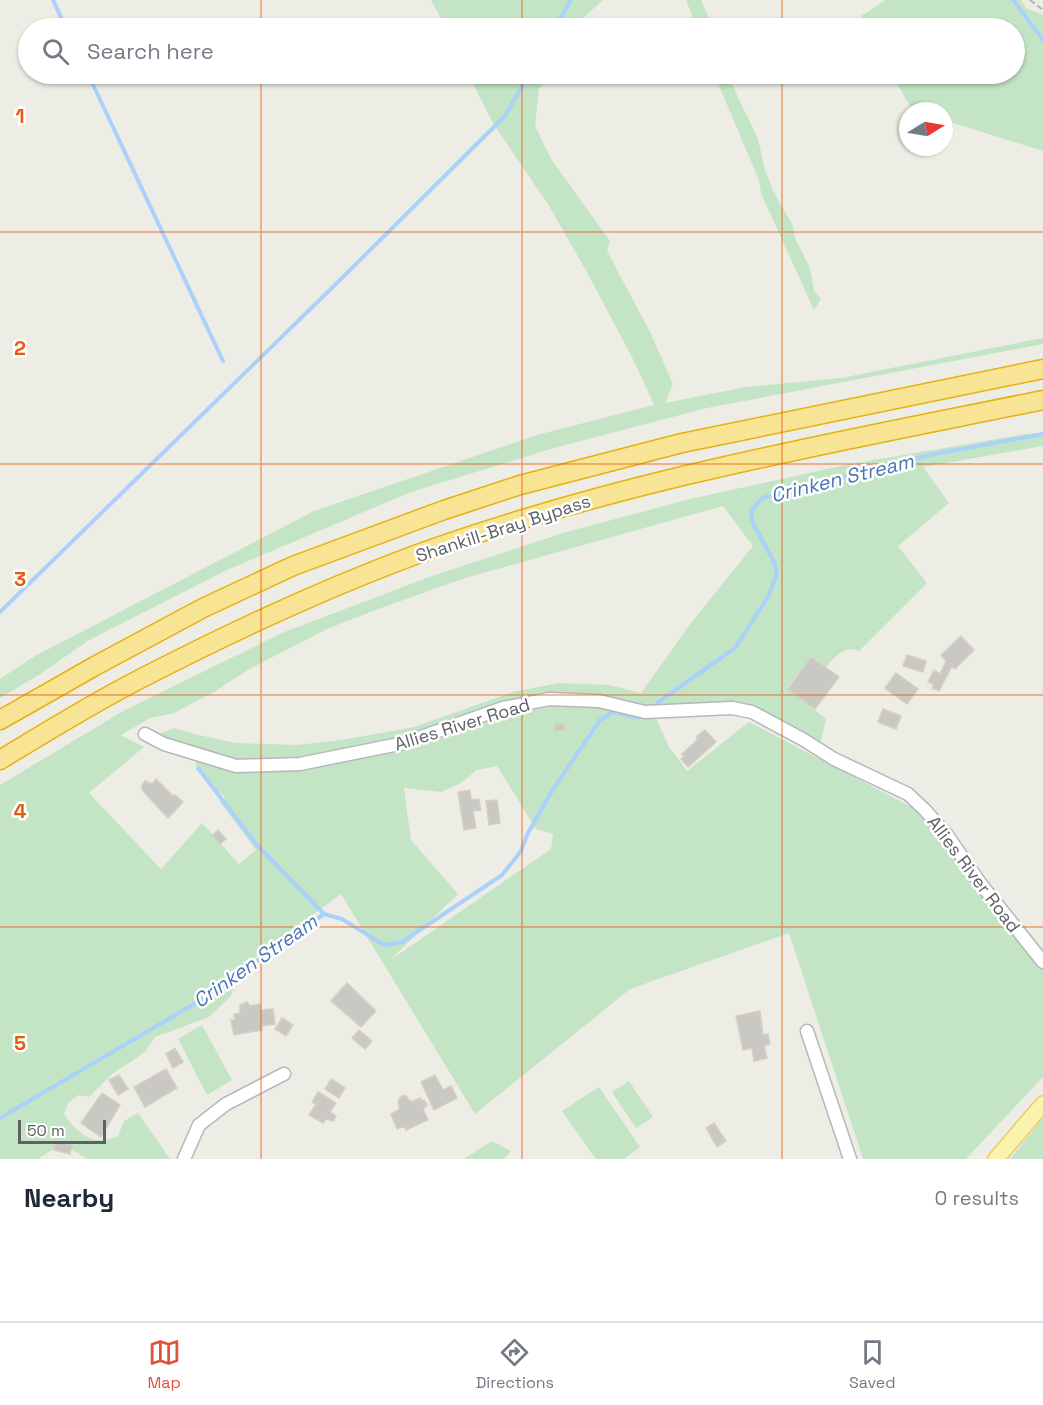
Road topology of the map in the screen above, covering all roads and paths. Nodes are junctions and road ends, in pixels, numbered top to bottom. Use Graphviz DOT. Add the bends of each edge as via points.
graph roads {
  1 [pos="1030,0"];
  2 [pos="1043,10"];
  3 [pos="1043,369"];
  4 [pos="1043,400"];
  5 [pos="0,720"];
  6 [pos="145,734"];
  7 [pos="0,760"];
  8 [pos="1043,962"];
  9 [pos="807,1031"];
  10 [pos="284,1074"];
  11 [pos="1043,1104"];
  12 [pos="184,1159"];
  13 [pos="850,1159"];
  14 [pos="996,1159"];
  1 -- 2 [label="path"];
  3 -- 5 [label="highway, Shankill-Bray Bypass" via="682,442 520,485 444,510 293,566 203,608"];
  4 -- 7 [label="highway, Shankill-Bray Bypass" via="697,471 419,554 266,618 139,680"];
  6 -- 8 [label="street, Allies River Road" via="164,744 236,766 300,764 404,743 503,708 549,699 599,701 645,712 732,708 752,712 834,759 908,794 947,835"];
  9 -- 13 [label="street"];
  10 -- 12 [label="street" via="226,1104 199,1125"];
  11 -- 14 [label="main road"];
}
